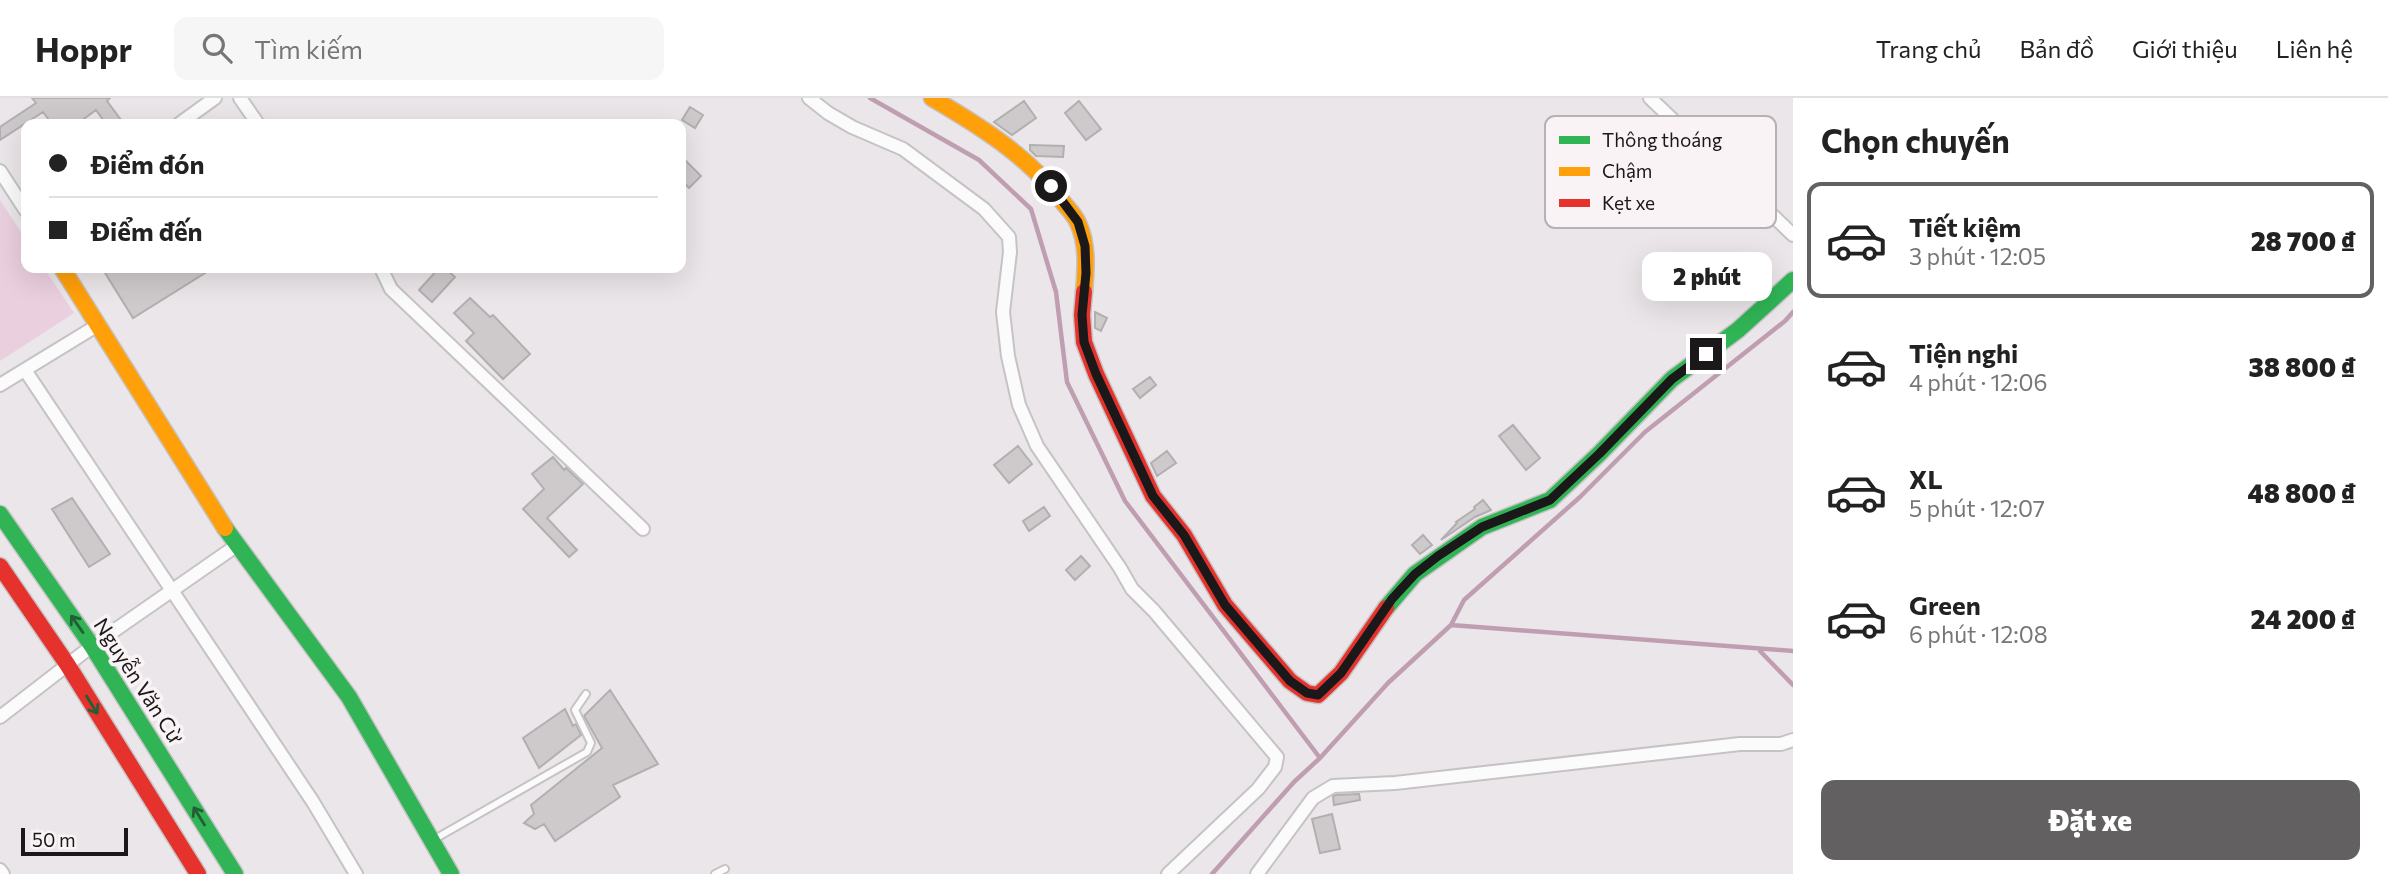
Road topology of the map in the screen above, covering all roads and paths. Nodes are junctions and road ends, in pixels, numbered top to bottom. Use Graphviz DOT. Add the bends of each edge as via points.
graph roads {
  1 [pos="215,98"];
  2 [pos="240,98"];
  3 [pos="809,98"];
  4 [pos="932,98"];
  5 [pos="1650,98"];
  6 [pos="1669,116"];
  7 [pos="186,119"];
  8 [pos="255,119"];
  9 [pos="0,171"];
  10 [pos="21,203"];
  11 [pos="1776,219"];
  12 [pos="1793,235"];
  13 [pos="65,273"];
  14 [pos="383,273"];
  15 [pos="1793,280"];
  16 [pos="98,325"];
  17 [pos="25,370"];
  18 [pos="0,385"];
  19 [pos="0,514"];
  20 [pos="643,529"];
  21 [pos="236,546"];
  22 [pos="0,566"];
  23 [pos="172,589"];
  24 [pos="92,646"];
  25 [pos="67,664"];
  26 [pos="586,694"];
  27 [pos="0,717"];
  28 [pos="1793,740"];
  29 [pos="432,841"];
  30 [pos="725,869"];
  31 [pos="198,874"];
  32 [pos="235,874"];
  33 [pos="356,874"];
  34 [pos="452,874"];
  35 [pos="715,874"];
  36 [pos="1168,874"];
  37 [pos="1257,874"];
  1 -- 7 [label="street"];
  2 -- 8 [label="street"];
  3 -- 36 [label="street" via="852,127 903,149 984,209 1009,237 1003,312 1008,356 1018,405 1037,446 1132,589 1277,757 1258,789"];
  4 -- 15 [label="street" via="979,126 1036,171 1078,222 1085,246 1084,342 1153,496 1184,535 1225,605 1290,681 1307,693 1318,695 1341,673 1415,574 1482,527 1550,500 1672,379 1738,330"];
  5 -- 6 [label="street"];
  9 -- 10 [label="street"];
  11 -- 12 [label="street"];
  13 -- 16 [label="street"];
  14 -- 20 [label="street" via="391,289"];
  16 -- 17 [label="street"];
  16 -- 21 [label="street"];
  17 -- 18 [label="street"];
  17 -- 23 [label="street"];
  24 -- 19 [label="street, Nguyễn Văn Cừ, one-way"];
  21 -- 23 [label="street"];
  21 -- 29 [label="street" via="348,697"];
  22 -- 25 [label="street"];
  23 -- 24 [label="street"];
  23 -- 33 [label="street"];
  24 -- 25 [label="street"];
  32 -- 24 [label="street, Nguyễn Văn Cừ, one-way"];
  25 -- 27 [label="street"];
  25 -- 31 [label="street, one-way"];
  26 -- 29 [label="lane" via="575,710 591,743 587,752"];
  28 -- 37 [label="street" via="1333,786 1313,798"];
  29 -- 34 [label="street"];
  30 -- 35 [label="lane"];
}
